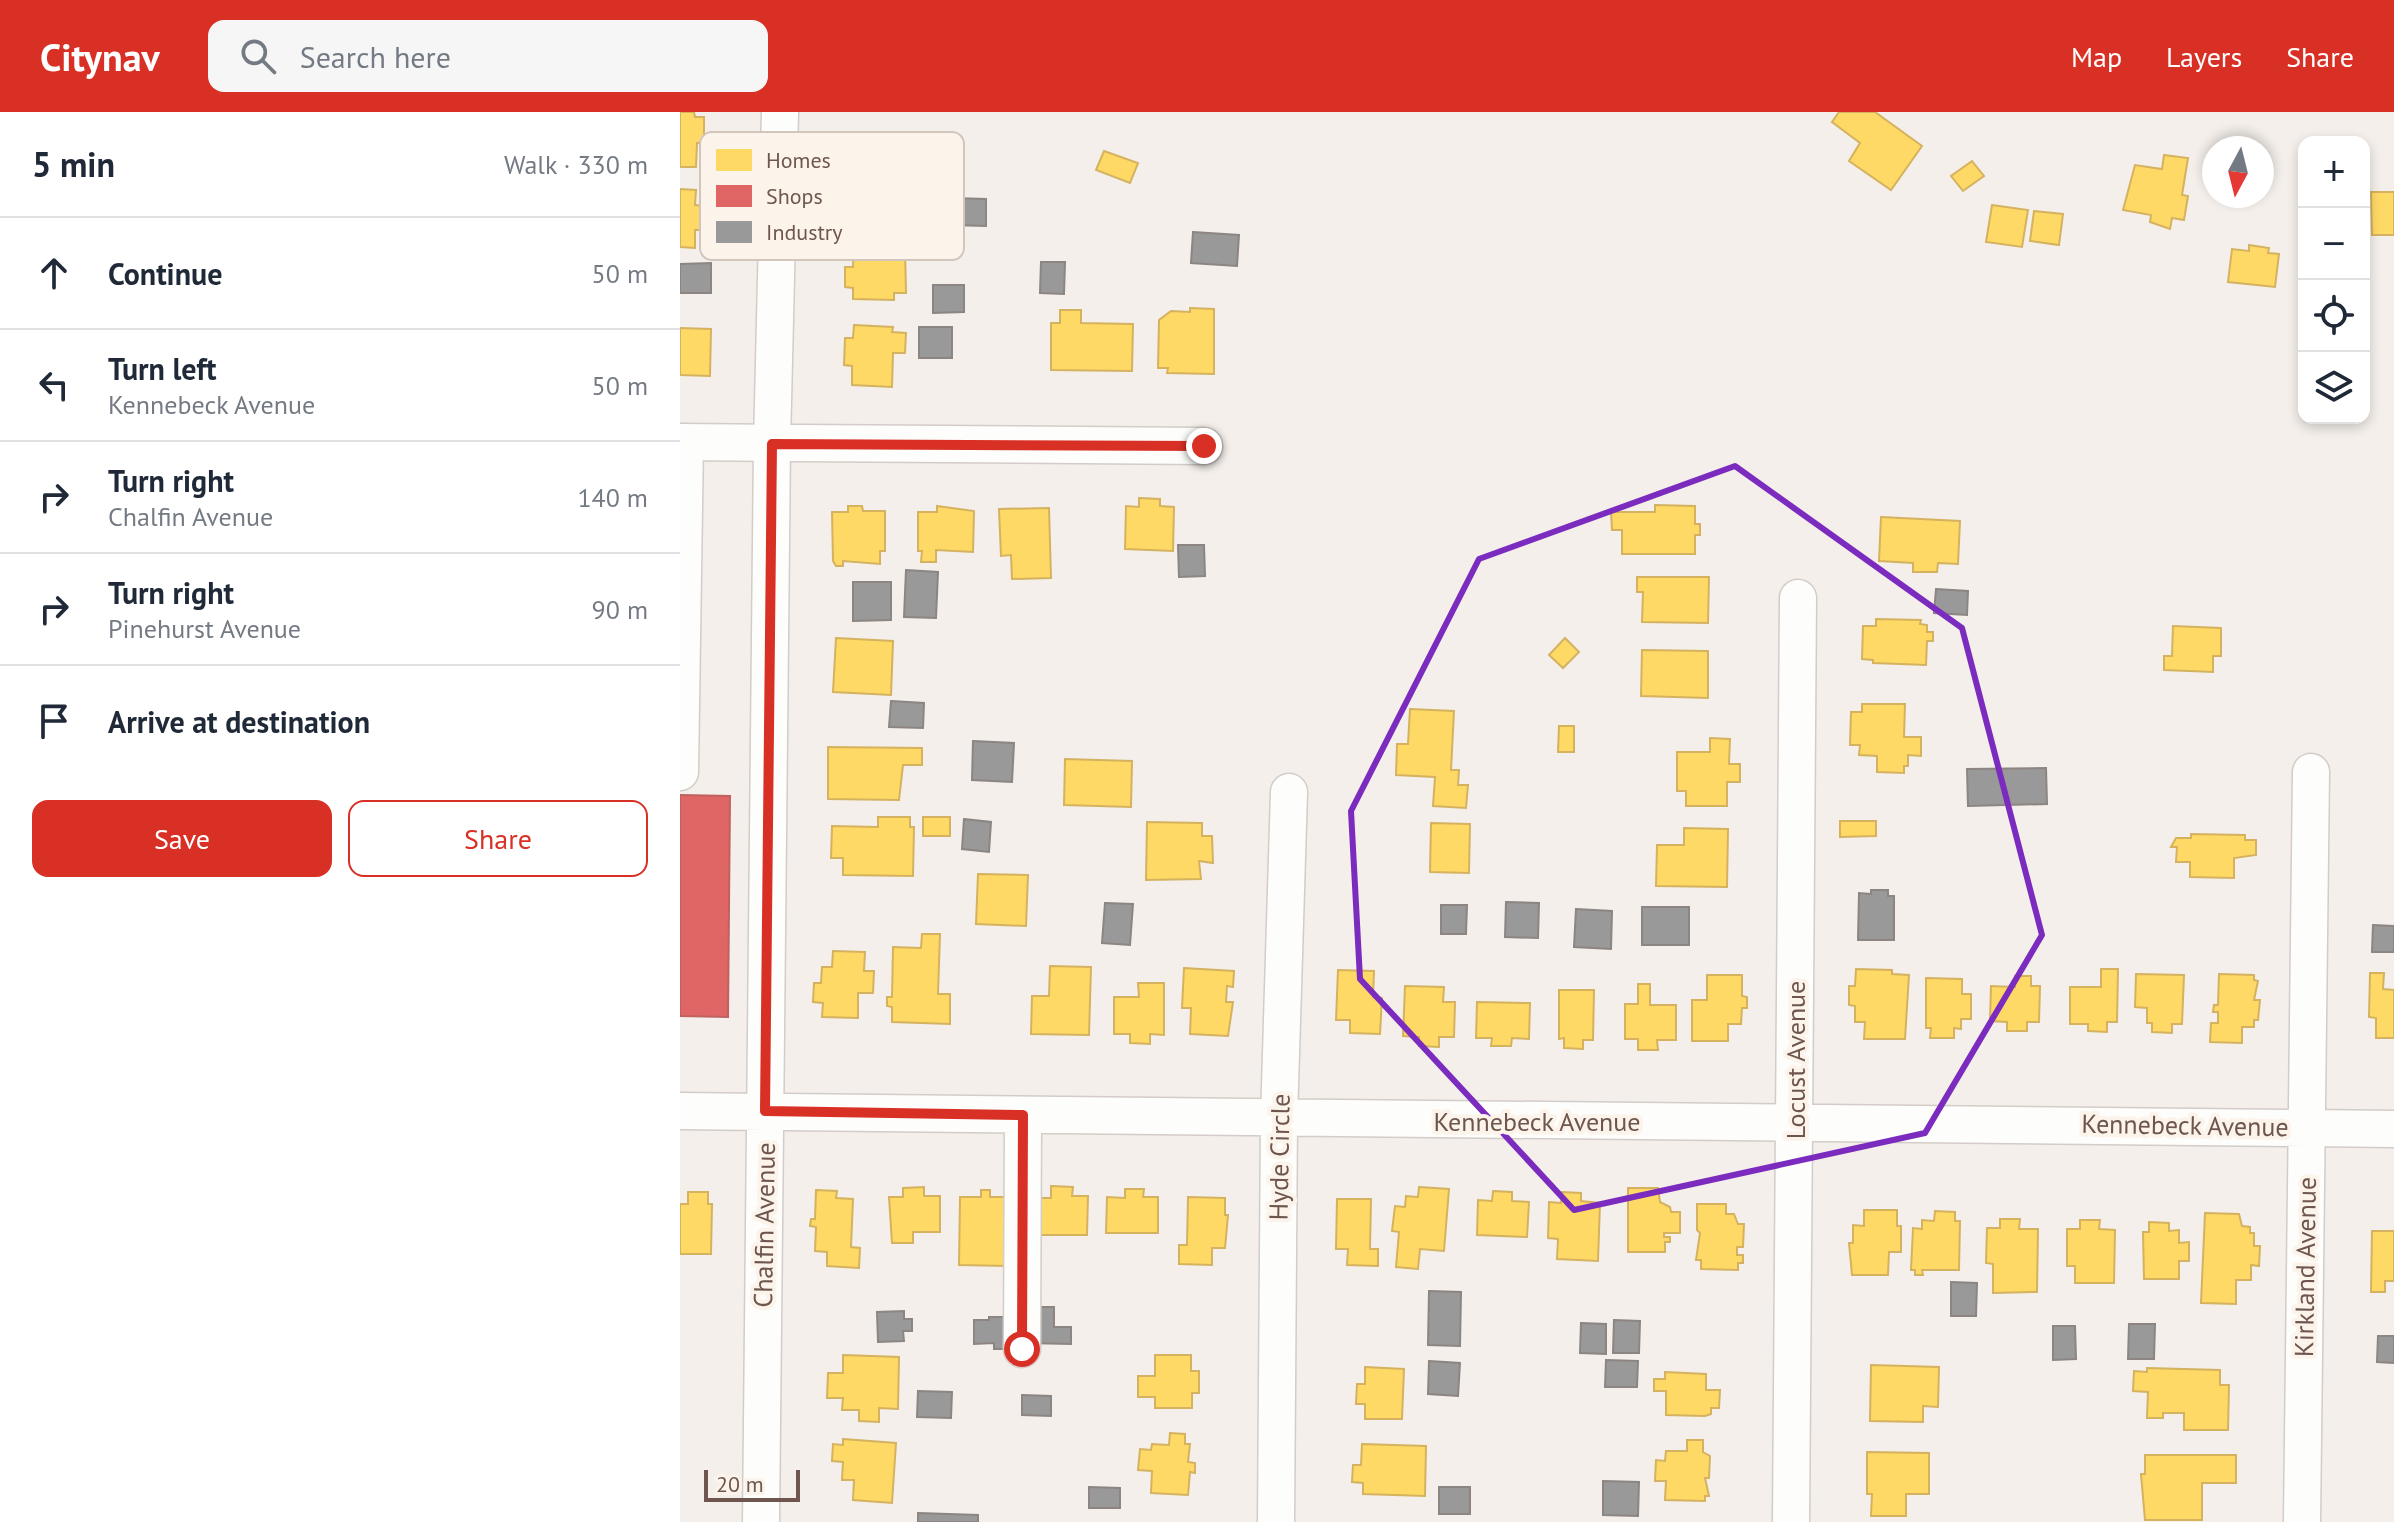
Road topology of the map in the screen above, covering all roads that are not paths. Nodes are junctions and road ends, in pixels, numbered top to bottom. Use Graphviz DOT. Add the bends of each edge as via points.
graph roads {
  1 [pos="780,112"];
  2 [pos="780,132"];
  3 [pos="776,260"];
  4 [pos="682,442"];
  5 [pos="772,444"];
  6 [pos="1204,446"];
  7 [pos="1798,598"];
  8 [pos="680,772"];
  9 [pos="2311,772"];
  10 [pos="1289,792"];
  11 [pos="680,1111"];
  12 [pos="765,1111"];
  13 [pos="1023,1115"];
  14 [pos="1279,1119"];
  15 [pos="1795,1123"];
  16 [pos="2307,1127"];
  17 [pos="2394,1129"];
  18 [pos="1022,1349"];
  19 [pos="761,1522"];
  20 [pos="1276,1522"];
  21 [pos="1791,1522"];
  22 [pos="2302,1522"];
  1 -- 2 [label="street, Chalfin Avenue"];
  3 -- 5 [label="street, Chalfin Avenue"];
  4 -- 5 [label="street"];
  4 -- 8 [label="street"];
  5 -- 6 [label="street"];
  5 -- 12 [label="street, Chalfin Avenue"];
  7 -- 15 [label="street, Locust Avenue"];
  9 -- 16 [label="street, Kirkland Avenue"];
  10 -- 14 [label="street, Hyde Circle"];
  11 -- 12 [label="street, Kennebeck Avenue"];
  12 -- 13 [label="street, Kennebeck Avenue"];
  12 -- 19 [label="street, Chalfin Avenue"];
  13 -- 14 [label="street, Kennebeck Avenue"];
  13 -- 18 [label="street"];
  14 -- 15 [label="street, Kennebeck Avenue"];
  14 -- 20 [label="street, Hyde Circle"];
  15 -- 16 [label="street, Kennebeck Avenue"];
  15 -- 21 [label="street, Locust Avenue"];
  16 -- 17 [label="street, Kennebeck Avenue"];
  16 -- 22 [label="street, Kirkland Avenue"];
}
